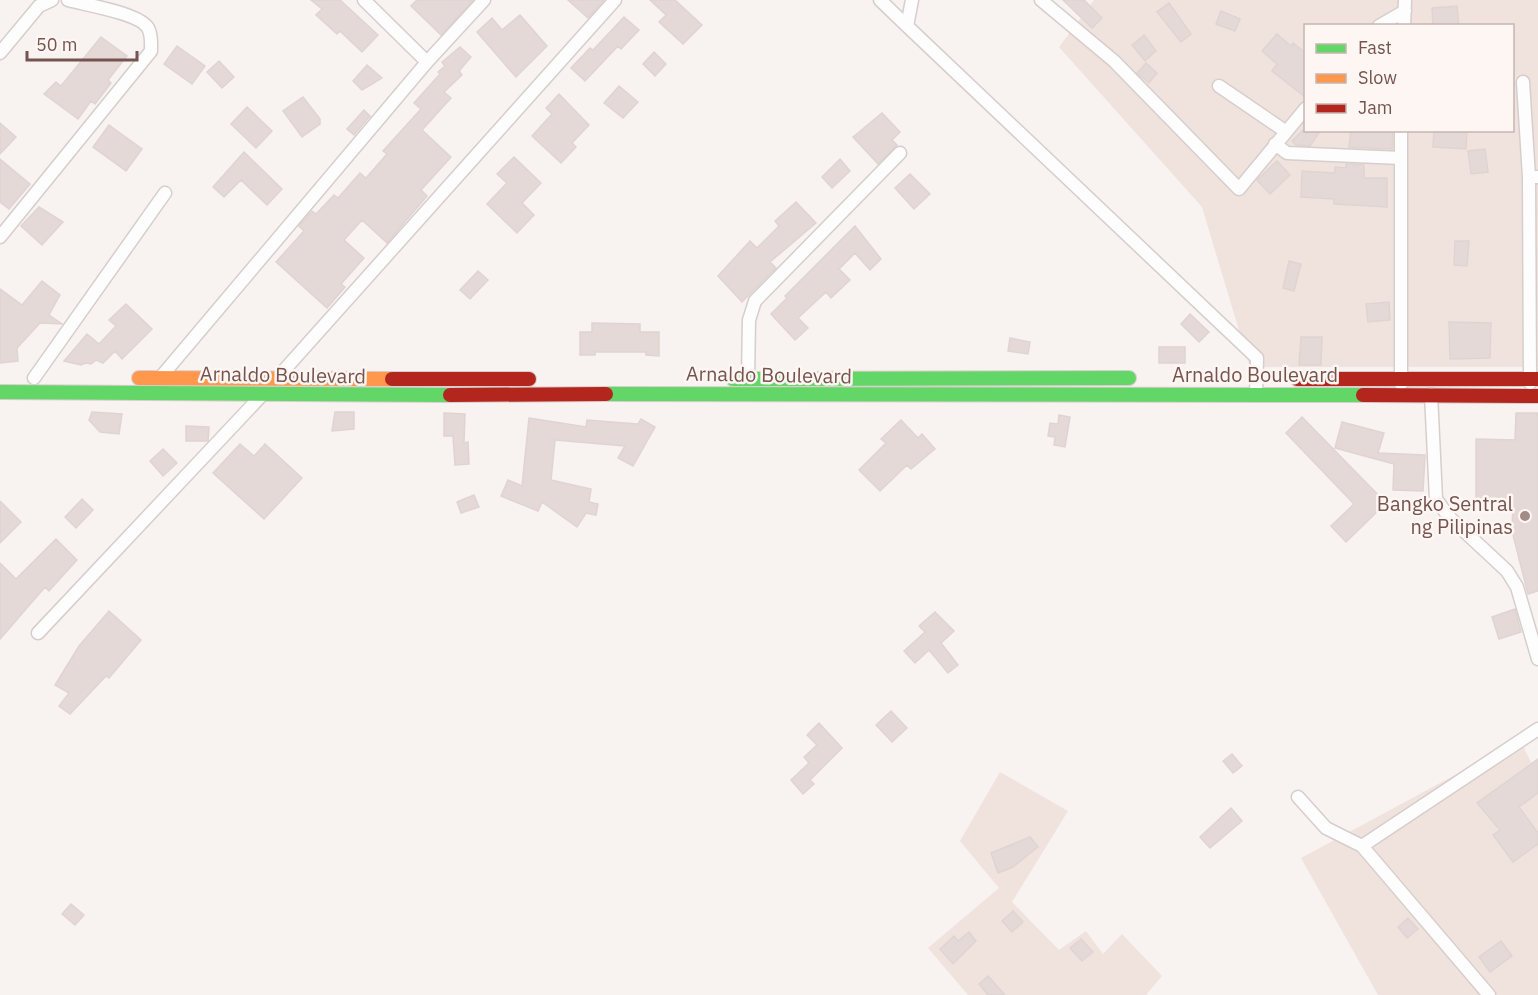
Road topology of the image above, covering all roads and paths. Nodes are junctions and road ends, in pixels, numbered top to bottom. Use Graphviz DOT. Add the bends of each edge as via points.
graph roads {
  1 [pos="52,0"];
  2 [pos="68,0"];
  3 [pos="364,0"];
  4 [pos="484,0"];
  5 [pos="615,0"];
  6 [pos="880,0"];
  7 [pos="912,0"];
  8 [pos="1041,0"];
  9 [pos="1405,6"];
  10 [pos="1382,24"];
  11 [pos="1404,24"];
  12 [pos="908,26"];
  13 [pos="0,53"];
  14 [pos="427,62"];
  15 [pos="1523,82"];
  16 [pos="1219,86"];
  17 [pos="1304,109"];
  18 [pos="1285,131"];
  19 [pos="1401,132"];
  20 [pos="1275,144"];
  21 [pos="900,153"];
  22 [pos="1401,158"];
  23 [pos="1534,177"];
  24 [pos="165,193"];
  25 [pos="0,237"];
  26 [pos="279,376"];
  27 [pos="0,378"];
  28 [pos="34,378"];
  29 [pos="55,378"];
  30 [pos="160,378"];
  31 [pos="990,378"];
  32 [pos="1125,378"];
  33 [pos="1149,378"];
  34 [pos="693,379"];
  35 [pos="715,379"];
  36 [pos="748,379"];
  37 [pos="1262,379"];
  38 [pos="1402,379"];
  39 [pos="1534,379"];
  40 [pos="404,380"];
  41 [pos="838,380"];
  42 [pos="0,392"];
  43 [pos="116,393"];
  44 [pos="1124,393"];
  45 [pos="263,394"];
  46 [pos="551,394"];
  47 [pos="693,394"];
  48 [pos="989,394"];
  49 [pos="1431,394"];
  50 [pos="1256,395"];
  51 [pos="1400,395"];
  52 [pos="404,396"];
  53 [pos="836,396"];
  54 [pos="1534,396"];
  55 [pos="38,633"];
  56 [pos="1538,659"];
  57 [pos="1538,729"];
  58 [pos="1298,797"];
  59 [pos="1362,846"];
  60 [pos="1489,995"];
  1 -- 13 [label="street" via="39,6"];
  2 -- 25 [label="street" via="137,18 148,27 151,51"];
  3 -- 14 [label="street"];
  4 -- 14 [label="street"];
  5 -- 26 [label="street"];
  6 -- 12 [label="street"];
  7 -- 12 [label="street"];
  8 -- 20 [label="street" via="1114,61 1239,189"];
  9 -- 10 [label="street"];
  9 -- 11 [label="street"];
  12 -- 37 [label="street" via="1257,358"];
  14 -- 30 [label="street"];
  15 -- 23 [label="street"];
  16 -- 18 [label="street"];
  17 -- 18 [label="street"];
  18 -- 20 [label="street"];
  19 -- 22 [label="street"];
  20 -- 22 [label="street" via="1287,153"];
  21 -- 36 [label="street" via="755,301 749,320"];
  22 -- 38 [label="street"];
  23 -- 39 [label="street"];
  24 -- 28 [label="street"];
  26 -- 30 [label="highway, Arnaldo Boulevard"];
  26 -- 40 [label="highway, Arnaldo Boulevard"];
  26 -- 45 [label="street"];
  27 -- 28 [label="highway"];
  28 -- 29 [label="highway"];
  30 -- 43 [label="highway, Arnaldo Boulevard" via="123,378"];
  31 -- 32 [label="highway, Arnaldo Boulevard"];
  31 -- 41 [label="highway, Arnaldo Boulevard"];
  31 -- 48 [label="highway"];
  32 -- 33 [label="highway, Arnaldo Boulevard"];
  32 -- 44 [label="highway"];
  34 -- 47 [label="highway"];
  35 -- 36 [label="highway, Arnaldo Boulevard"];
  36 -- 41 [label="highway, Arnaldo Boulevard"];
  37 -- 38 [label="highway, Arnaldo Boulevard"];
  37 -- 50 [label="street"];
  38 -- 39 [label="highway, Arnaldo Boulevard"];
  38 -- 51 [label="street"];
  39 -- 54 [label="street"];
  40 -- 46 [label="highway, Arnaldo Boulevard" via="546,378"];
  40 -- 52 [label="highway"];
  41 -- 53 [label="highway"];
  42 -- 43 [label="highway, Arnaldo Boulevard"];
  43 -- 45 [label="highway, Arnaldo Boulevard"];
  44 -- 48 [label="highway, Arnaldo Boulevard"];
  44 -- 50 [label="highway, Arnaldo Boulevard"];
  45 -- 52 [label="highway, Arnaldo Boulevard"];
  45 -- 55 [label="street"];
  46 -- 47 [label="highway, Arnaldo Boulevard"];
  46 -- 52 [label="highway, Arnaldo Boulevard"];
  47 -- 53 [label="highway, Arnaldo Boulevard"];
  48 -- 53 [label="highway, Arnaldo Boulevard"];
  49 -- 51 [label="highway, Arnaldo Boulevard"];
  49 -- 54 [label="highway, Arnaldo Boulevard"];
  49 -- 56 [label="street" via="1436,499 1449,517 1507,571 1517,587"];
  50 -- 51 [label="highway, Arnaldo Boulevard"];
  57 -- 59 [label="street"];
  58 -- 59 [label="street" via="1326,828"];
  59 -- 60 [label="street"];
}
